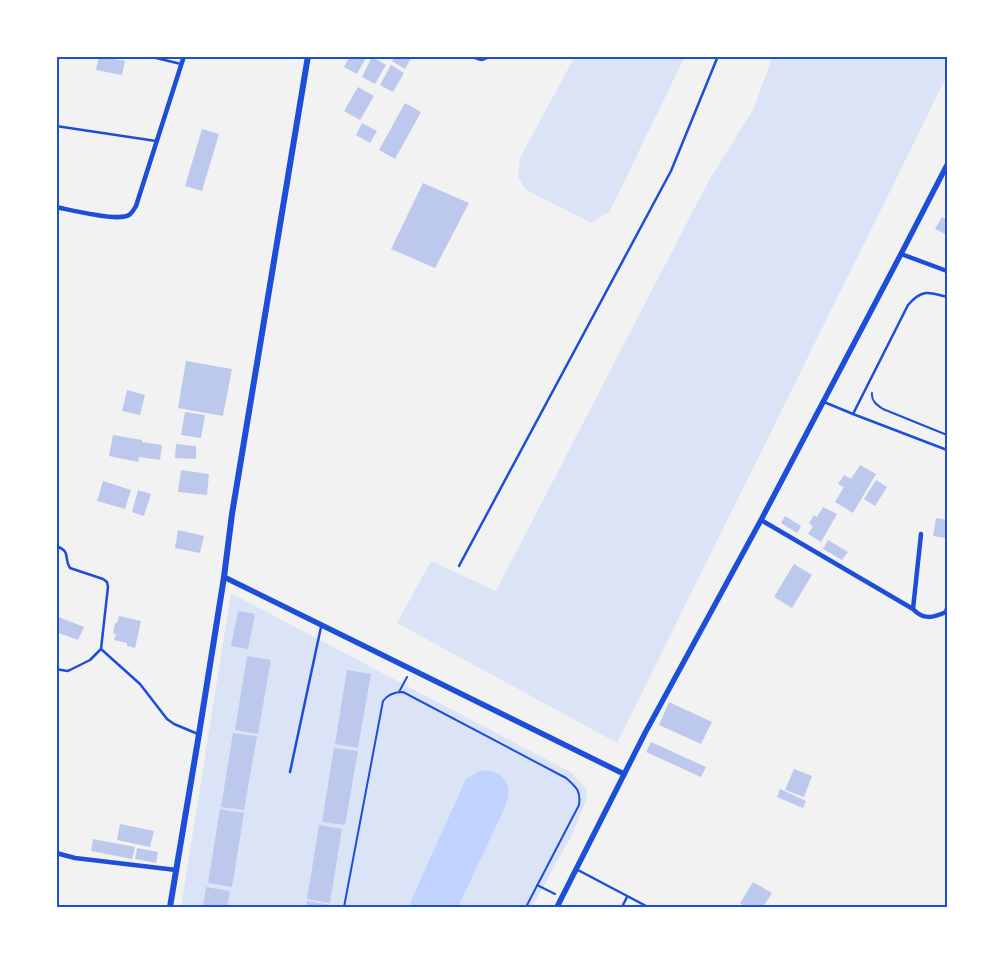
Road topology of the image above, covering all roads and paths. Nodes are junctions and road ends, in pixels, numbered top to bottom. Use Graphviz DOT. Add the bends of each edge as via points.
graph roads {
  1 [pos="148,56"];
  2 [pos="184,56"];
  3 [pos="308,56"];
  4 [pos="474,56"];
  5 [pos="490,56"];
  6 [pos="718,56"];
  7 [pos="182,64"];
  8 [pos="56,126"];
  9 [pos="158,142"];
  10 [pos="947,165"];
  11 [pos="56,207"];
  12 [pos="901,254"];
  13 [pos="947,271"];
  14 [pos="947,297"];
  15 [pos="872,390"];
  16 [pos="822,401"];
  17 [pos="852,414"];
  18 [pos="947,435"];
  19 [pos="947,450"];
  20 [pos="761,520"];
  21 [pos="921,534"];
  22 [pos="56,546"];
  23 [pos="459,566"];
  24 [pos="224,577"];
  25 [pos="947,608"];
  26 [pos="913,609"];
  27 [pos="321,625"];
  28 [pos="101,649"];
  29 [pos="56,669"];
  30 [pos="411,669"];
  31 [pos="399,692"];
  32 [pos="199,734"];
  33 [pos="290,772"];
  34 [pos="624,774"];
  35 [pos="56,853"];
  36 [pos="576,869"];
  37 [pos="176,870"];
  38 [pos="537,885"];
  39 [pos="562,897"];
  40 [pos="627,897"];
  41 [pos="170,907"];
  42 [pos="344,907"];
  43 [pos="526,907"];
  44 [pos="556,907"];
  45 [pos="622,907"];
  46 [pos="648,907"];
  1 -- 7 [label="lane"];
  2 -- 7 [label="street"];
  3 -- 24 [label="main road"];
  4 -- 5 [label="street" via="482,59"];
  6 -- 23 [label="lane" via="671,171"];
  7 -- 9 [label="street"];
  8 -- 9 [label="lane"];
  9 -- 11 [label="street" via="136,206 128,216 108,217"];
  10 -- 12 [label="street"];
  12 -- 13 [label="street"];
  12 -- 16 [label="street"];
  14 -- 17 [label="lane" via="922,293 908,305"];
  15 -- 18 [label="path" via="875,404 883,409"];
  16 -- 17 [label="lane"];
  16 -- 20 [label="street"];
  17 -- 19 [label="lane"];
  20 -- 26 [label="street"];
  20 -- 34 [label="street"];
  21 -- 26 [label="street"];
  22 -- 28 [label="lane" via="66,552 70,568 107,582"];
  24 -- 27 [label="street"];
  24 -- 32 [label="main road"];
  25 -- 26 [label="street" via="946,612 929,617 918,615"];
  27 -- 30 [label="street"];
  27 -- 33 [label="lane"];
  28 -- 29 [label="lane" via="90,660 67,672"];
  28 -- 32 [label="lane" via="140,684 167,719"];
  30 -- 31 [label="path"];
  30 -- 34 [label="street"];
  31 -- 38 [label="path" via="576,786 579,805"];
  31 -- 42 [label="path" via="389,694 383,700"];
  32 -- 37 [label="main road"];
  34 -- 36 [label="street"];
  35 -- 37 [label="street"];
  36 -- 39 [label="street"];
  36 -- 40 [label="lane"];
  37 -- 41 [label="main road"];
  38 -- 39 [label="path"];
  38 -- 43 [label="path"];
  39 -- 44 [label="street"];
  40 -- 45 [label="lane"];
  40 -- 46 [label="lane"];
}
